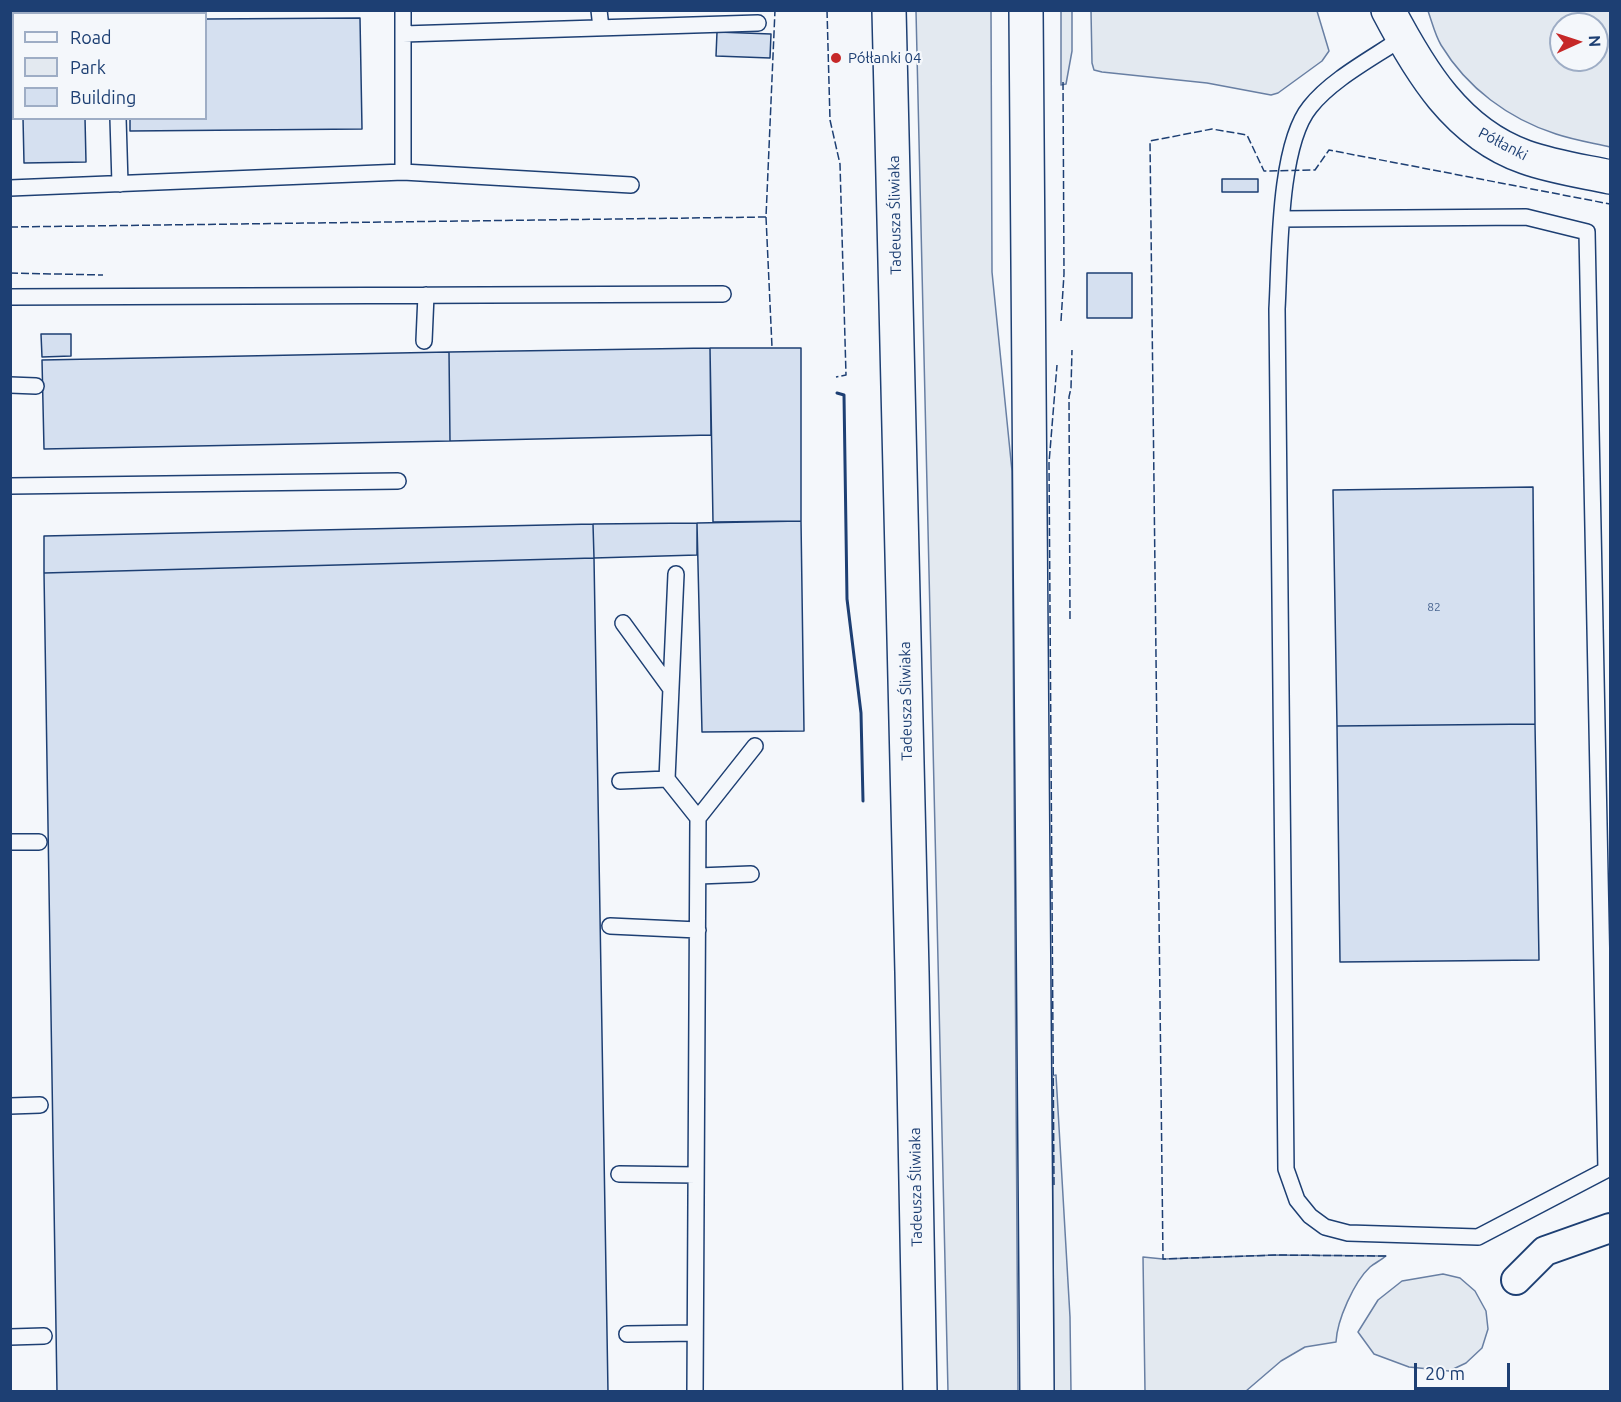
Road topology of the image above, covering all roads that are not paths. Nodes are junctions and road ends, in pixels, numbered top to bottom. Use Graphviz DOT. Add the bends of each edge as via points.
graph roads {
  1 [pos="403,10"];
  2 [pos="599,10"];
  3 [pos="889,10"];
  4 [pos="1026,10"];
  5 [pos="1396,20"];
  6 [pos="758,23"];
  7 [pos="601,28"];
  8 [pos="403,34"];
  9 [pos="118,120"];
  10 [pos="403,172"];
  11 [pos="1611,177"];
  12 [pos="120,183"];
  13 [pos="631,185"];
  14 [pos="10,188"];
  15 [pos="1282,219"];
  16 [pos="723,294"];
  17 [pos="426,295"];
  18 [pos="10,297"];
  19 [pos="424,341"];
  20 [pos="10,385"];
  21 [pos="36,386"];
  22 [pos="398,481"];
  23 [pos="10,486"];
  24 [pos="676,574"];
  25 [pos="623,623"];
  26 [pos="671,689"];
  27 [pos="755,746"];
  28 [pos="667,779"];
  29 [pos="620,781"];
  30 [pos="698,818"];
  31 [pos="10,842"];
  32 [pos="39,842"];
  33 [pos="751,874"];
  34 [pos="698,876"];
  35 [pos="610,927"];
  36 [pos="698,930"];
  37 [pos="40,1105"];
  38 [pos="10,1106"];
  39 [pos="619,1174"];
  40 [pos="696,1175"];
  41 [pos="1611,1228"];
  42 [pos="1515,1280"];
  43 [pos="695,1333"];
  44 [pos="627,1334"];
  45 [pos="44,1336"];
  46 [pos="10,1337"];
  47 [pos="695,1392"];
  48 [pos="920,1392"];
  49 [pos="1036,1392"];
  1 -- 8 [label="lane"];
  2 -- 7 [label="lane"];
  3 -- 48 [label="main road, Tadeusza Śliwiaka"];
  4 -- 49 [label="main road"];
  5 -- 11 [label="main road, Półłanki" via="1418,66 1458,115 1479,133 1524,157"];
  5 -- 15 [label="lane" via="1306,112 1296,131"];
  6 -- 7 [label="lane"];
  7 -- 8 [label="lane"];
  8 -- 10 [label="lane"];
  9 -- 12 [label="lane"];
  10 -- 12 [label="lane"];
  10 -- 13 [label="lane"];
  12 -- 14 [label="lane"];
  15 -- 15 [label="lane" via="1277,309 1286,1169 1297,1200 1325,1227 1348,1233 1478,1237 1606,1170 1587,232 1526,217"];
  16 -- 17 [label="lane"];
  17 -- 18 [label="lane"];
  17 -- 19 [label="lane"];
  20 -- 21 [label="lane"];
  22 -- 23 [label="lane"];
  24 -- 26 [label="lane"];
  25 -- 26 [label="lane"];
  26 -- 28 [label="lane"];
  27 -- 30 [label="lane"];
  28 -- 29 [label="lane"];
  28 -- 30 [label="lane"];
  30 -- 34 [label="lane"];
  31 -- 32 [label="lane"];
  33 -- 34 [label="lane"];
  34 -- 36 [label="lane"];
  35 -- 36 [label="lane"];
  36 -- 40 [label="lane"];
  37 -- 38 [label="lane"];
  39 -- 40 [label="lane"];
  40 -- 43 [label="lane"];
  41 -- 42 [label="street" via="1545,1251"];
  43 -- 44 [label="lane"];
  43 -- 47 [label="lane"];
  45 -- 46 [label="lane"];
}
